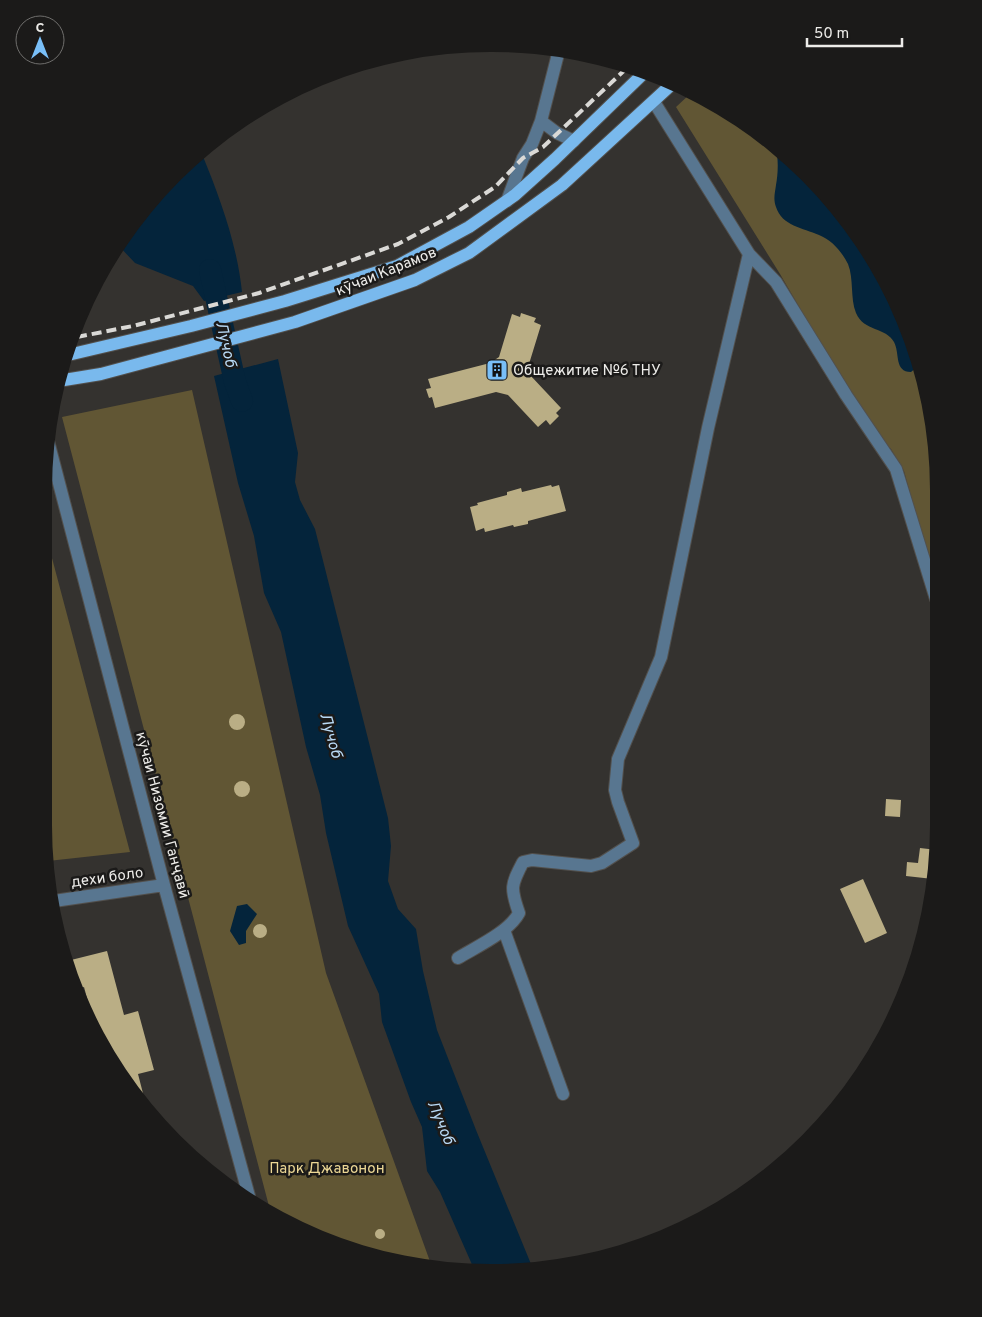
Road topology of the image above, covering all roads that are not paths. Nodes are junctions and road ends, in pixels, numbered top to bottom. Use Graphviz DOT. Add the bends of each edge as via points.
graph roads {
  1 [pos="556,57"];
  2 [pos="638,78"];
  3 [pos="667,89"];
  4 [pos="654,102"];
  5 [pos="541,121"];
  6 [pos="574,141"];
  7 [pos="507,201"];
  8 [pos="749,254"];
  9 [pos="75,353"];
  10 [pos="67,380"];
  11 [pos="53,461"];
  12 [pos="930,580"];
  13 [pos="164,885"];
  14 [pos="59,900"];
  15 [pos="504,930"];
  16 [pos="458,958"];
  17 [pos="563,1094"];
  18 [pos="248,1191"];
  1 -- 5 [label="street"];
  2 -- 6 [label="main road, кӯчаи Карамов"];
  3 -- 4 [label="main road, кӯчаи Карамов"];
  4 -- 8 [label="street"];
  4 -- 10 [label="main road, кӯчаи Карамов" via="562,185 469,253 415,280 295,322 197,350"];
  5 -- 6 [label="street"];
  5 -- 7 [label="street"];
  6 -- 7 [label="main road, кӯчаи Карамов"];
  7 -- 9 [label="main road, кӯчаи Карамов" via="469,227 397,266 285,301"];
  8 -- 12 [label="street" via="776,282 896,469"];
  8 -- 15 [label="street" via="708,428 661,657 618,760 618,802 633,843 602,863 591,866 532,860 523,862 512,884 519,913"];
  11 -- 13 [label="street, кӯчаи Низомии Ганҷавӣ"];
  13 -- 14 [label="street, дехи боло"];
  13 -- 18 [label="street, кӯчаи Низомии Ганҷавӣ"];
  15 -- 16 [label="street"];
  15 -- 17 [label="street"];
}
